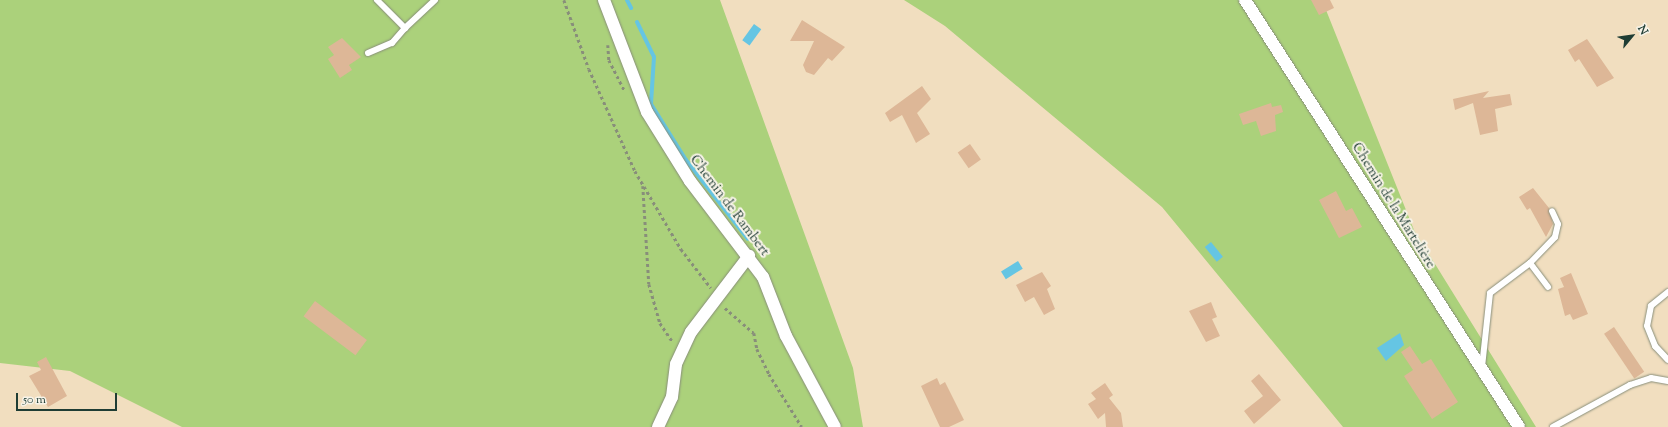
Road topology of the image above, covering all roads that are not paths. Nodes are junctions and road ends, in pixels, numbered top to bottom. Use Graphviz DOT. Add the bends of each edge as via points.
graph roads {
  1 [pos="377,0"];
  2 [pos="435,0"];
  3 [pos="604,0"];
  4 [pos="1245,0"];
  5 [pos="405,28"];
  6 [pos="368,53"];
  7 [pos="1552,211"];
  8 [pos="749,256"];
  9 [pos="1530,263"];
  10 [pos="1548,286"];
  11 [pos="1668,292"];
  12 [pos="1668,360"];
  13 [pos="1482,370"];
  14 [pos="1668,380"];
  15 [pos="658,427"];
  16 [pos="835,427"];
  17 [pos="1519,427"];
  18 [pos="1553,427"];
  1 -- 5 [label="lane"];
  2 -- 5 [label="lane"];
  3 -- 8 [label="street, Chemin de Rambert" via="647,112 690,181"];
  4 -- 13 [label="street, Chemin de la Martelière"];
  5 -- 6 [label="lane" via="392,42"];
  7 -- 9 [label="lane" via="1558,224 1555,237"];
  8 -- 15 [label="street" via="716,295 681,353 672,397"];
  8 -- 16 [label="street, Chemin de Rambert" via="763,277 804,375"];
  9 -- 10 [label="lane"];
  9 -- 13 [label="lane" via="1490,293"];
  11 -- 12 [label="lane" via="1652,306 1647,326 1655,346"];
  13 -- 17 [label="street, Chemin de la Martelière"];
  14 -- 18 [label="lane" via="1651,378 1630,385"];
}
